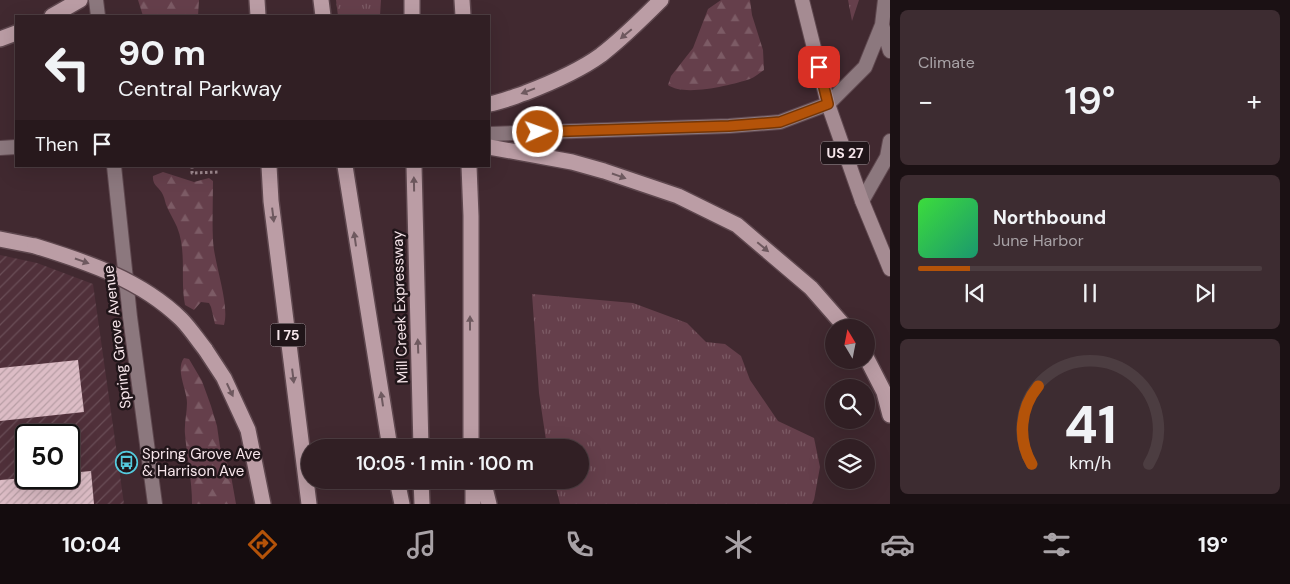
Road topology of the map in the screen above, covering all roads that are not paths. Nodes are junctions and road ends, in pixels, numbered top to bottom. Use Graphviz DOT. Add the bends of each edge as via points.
graph roads {
  1 [pos="80,0"];
  2 [pos="96,0"];
  3 [pos="257,0"];
  4 [pos="321,0"];
  5 [pos="412,0"];
  6 [pos="462,0"];
  7 [pos="661,0"];
  8 [pos="802,0"];
  9 [pos="885,0"];
  10 [pos="54,15"];
  11 [pos="98,15"];
  12 [pos="258,15"];
  13 [pos="323,15"];
  14 [pos="412,15"];
  15 [pos="463,15"];
  16 [pos="882,25"];
  17 [pos="15,33"];
  18 [pos="0,39"];
  19 [pos="890,51"];
  20 [pos="490,104"];
  21 [pos="828,104"];
  22 [pos="490,134"];
  23 [pos="890,141"];
  24 [pos="490,147"];
  25 [pos="15,148"];
  26 [pos="0,149"];
  27 [pos="114,167"];
  28 [pos="268,167"];
  29 [pos="345,167"];
  30 [pos="414,167"];
  31 [pos="468,167"];
  32 [pos="862,201"];
  33 [pos="0,239"];
  34 [pos="890,268"];
  35 [pos="838,319"];
  36 [pos="872,369"];
  37 [pos="470,407"];
  38 [pos="890,415"];
  39 [pos="389,439"];
  40 [pos="421,439"];
  41 [pos="472,439"];
  42 [pos="475,439"];
  43 [pos="398,489"];
  44 [pos="421,489"];
  45 [pos="472,489"];
  46 [pos="485,489"];
  47 [pos="155,504"];
  48 [pos="263,504"];
  49 [pos="309,504"];
  50 [pos="402,504"];
  51 [pos="422,504"];
  52 [pos="473,504"];
  53 [pos="489,504"];
  1 -- 10 [label="highway"];
  2 -- 11 [label="main road"];
  3 -- 12 [label="highway"];
  4 -- 13 [label="highway"];
  5 -- 14 [label="highway"];
  6 -- 15 [label="highway"];
  7 -- 20 [label="highway, one-way" via="600,56 533,90"];
  8 -- 21 [label="main road, US 27"];
  9 -- 16 [label="main road"];
  16 -- 19 [label="main road"];
  16 -- 21 [label="main road" via="865,67"];
  17 -- 18 [label="highway"];
  21 -- 22 [label="main road" via="780,122"];
  21 -- 32 [label="main road, US 27"];
  23 -- 32 [label="main road" via="887,157"];
  24 -- 35 [label="highway, one-way" via="572,162 678,196 737,225 811,288"];
  25 -- 26 [label="main road"];
  27 -- 47 [label="main road, Spring Grove Avenue"];
  28 -- 49 [label="highway, I 75, one-way"];
  39 -- 29 [label="highway, one-way"];
  40 -- 30 [label="highway, Mill Creek Expressway, one-way"];
  37 -- 31 [label="highway, one-way"];
  32 -- 34 [label="main road, US 27"];
  33 -- 48 [label="highway, one-way, bridge" via="84,261 124,279 181,319 224,378 248,430"];
  36 -- 38 [label="highway" via="884,392"];
  37 -- 41 [label="highway"];
  37 -- 42 [label="highway"];
  43 -- 50 [label="highway"];
  44 -- 51 [label="highway"];
  45 -- 52 [label="highway"];
  46 -- 53 [label="highway"];
}
